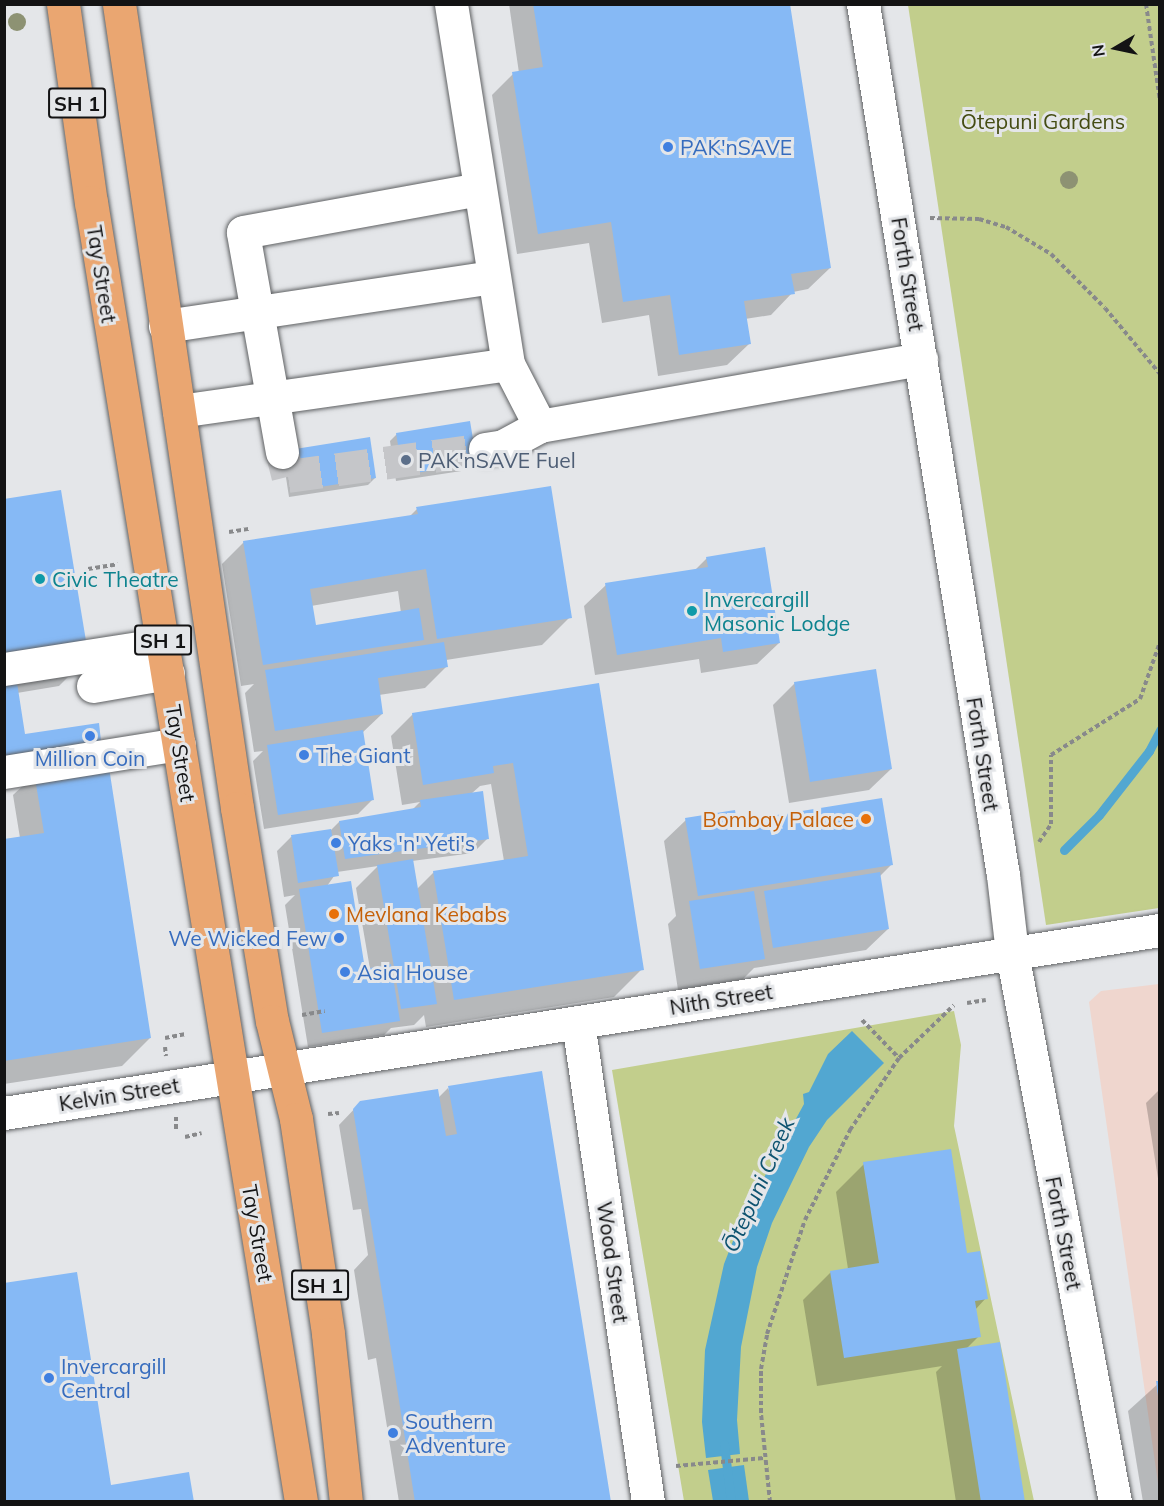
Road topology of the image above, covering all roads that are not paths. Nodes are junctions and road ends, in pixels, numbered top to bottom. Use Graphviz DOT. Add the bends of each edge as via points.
graph roads {
  1 [pos="63,4"];
  2 [pos="119,4"];
  3 [pos="451,4"];
  4 [pos="863,4"];
  5 [pos="479,189"];
  6 [pos="493,277"];
  7 [pos="255,313"];
  8 [pos="165,326"];
  9 [pos="921,359"];
  10 [pos="508,364"];
  11 [pos="271,400"];
  12 [pos="179,411"];
  13 [pos="540,426"];
  14 [pos="485,449"];
  15 [pos="282,452"];
  16 [pos="166,659"];
  17 [pos="4,669"];
  18 [pos="93,686"];
  19 [pos="179,744"];
  20 [pos="4,772"];
  21 [pos="1160,930"];
  22 [pos="1012,953"];
  23 [pos="578,1022"];
  24 [pos="283,1070"];
  25 [pos="234,1078"];
  26 [pos="4,1113"];
  27 [pos="301,1502"];
  28 [pos="346,1502"];
  29 [pos="648,1502"];
  30 [pos="1115,1502"];
  1 -- 16 [label="highway, Tay Street / SH 1" via="91,202"];
  2 -- 8 [label="highway, SH 1"];
  3 -- 5 [label="street"];
  4 -- 9 [label="street, Forth Street"];
  5 -- 6 [label="street"];
  5 -- 7 [label="street" via="243,232"];
  6 -- 7 [label="street"];
  6 -- 10 [label="street"];
  7 -- 8 [label="street"];
  7 -- 11 [label="street"];
  8 -- 12 [label="highway, SH 1"];
  9 -- 13 [label="street"];
  9 -- 22 [label="street, Forth Street"];
  10 -- 11 [label="street"];
  10 -- 13 [label="street"];
  11 -- 12 [label="street"];
  11 -- 15 [label="street"];
  12 -- 24 [label="highway, SH 1" via="239,819"];
  13 -- 14 [label="street" via="503,446"];
  16 -- 17 [label="street"];
  16 -- 18 [label="street"];
  16 -- 19 [label="highway, Tay Street / SH 1"];
  19 -- 20 [label="street"];
  19 -- 25 [label="highway, Tay Street / SH 1"];
  21 -- 22 [label="street, Nith Street"];
  22 -- 23 [label="street, Nith Street"];
  22 -- 30 [label="street, Forth Street"];
  23 -- 24 [label="street, Nith Street"];
  23 -- 29 [label="street, Wood Street"];
  24 -- 25 [label="street, Kelvin Street"];
  24 -- 28 [label="highway, SH 1" via="296,1119 328,1334"];
  25 -- 26 [label="street, Kelvin Street"];
  25 -- 27 [label="highway, Tay Street / SH 1"];
}
